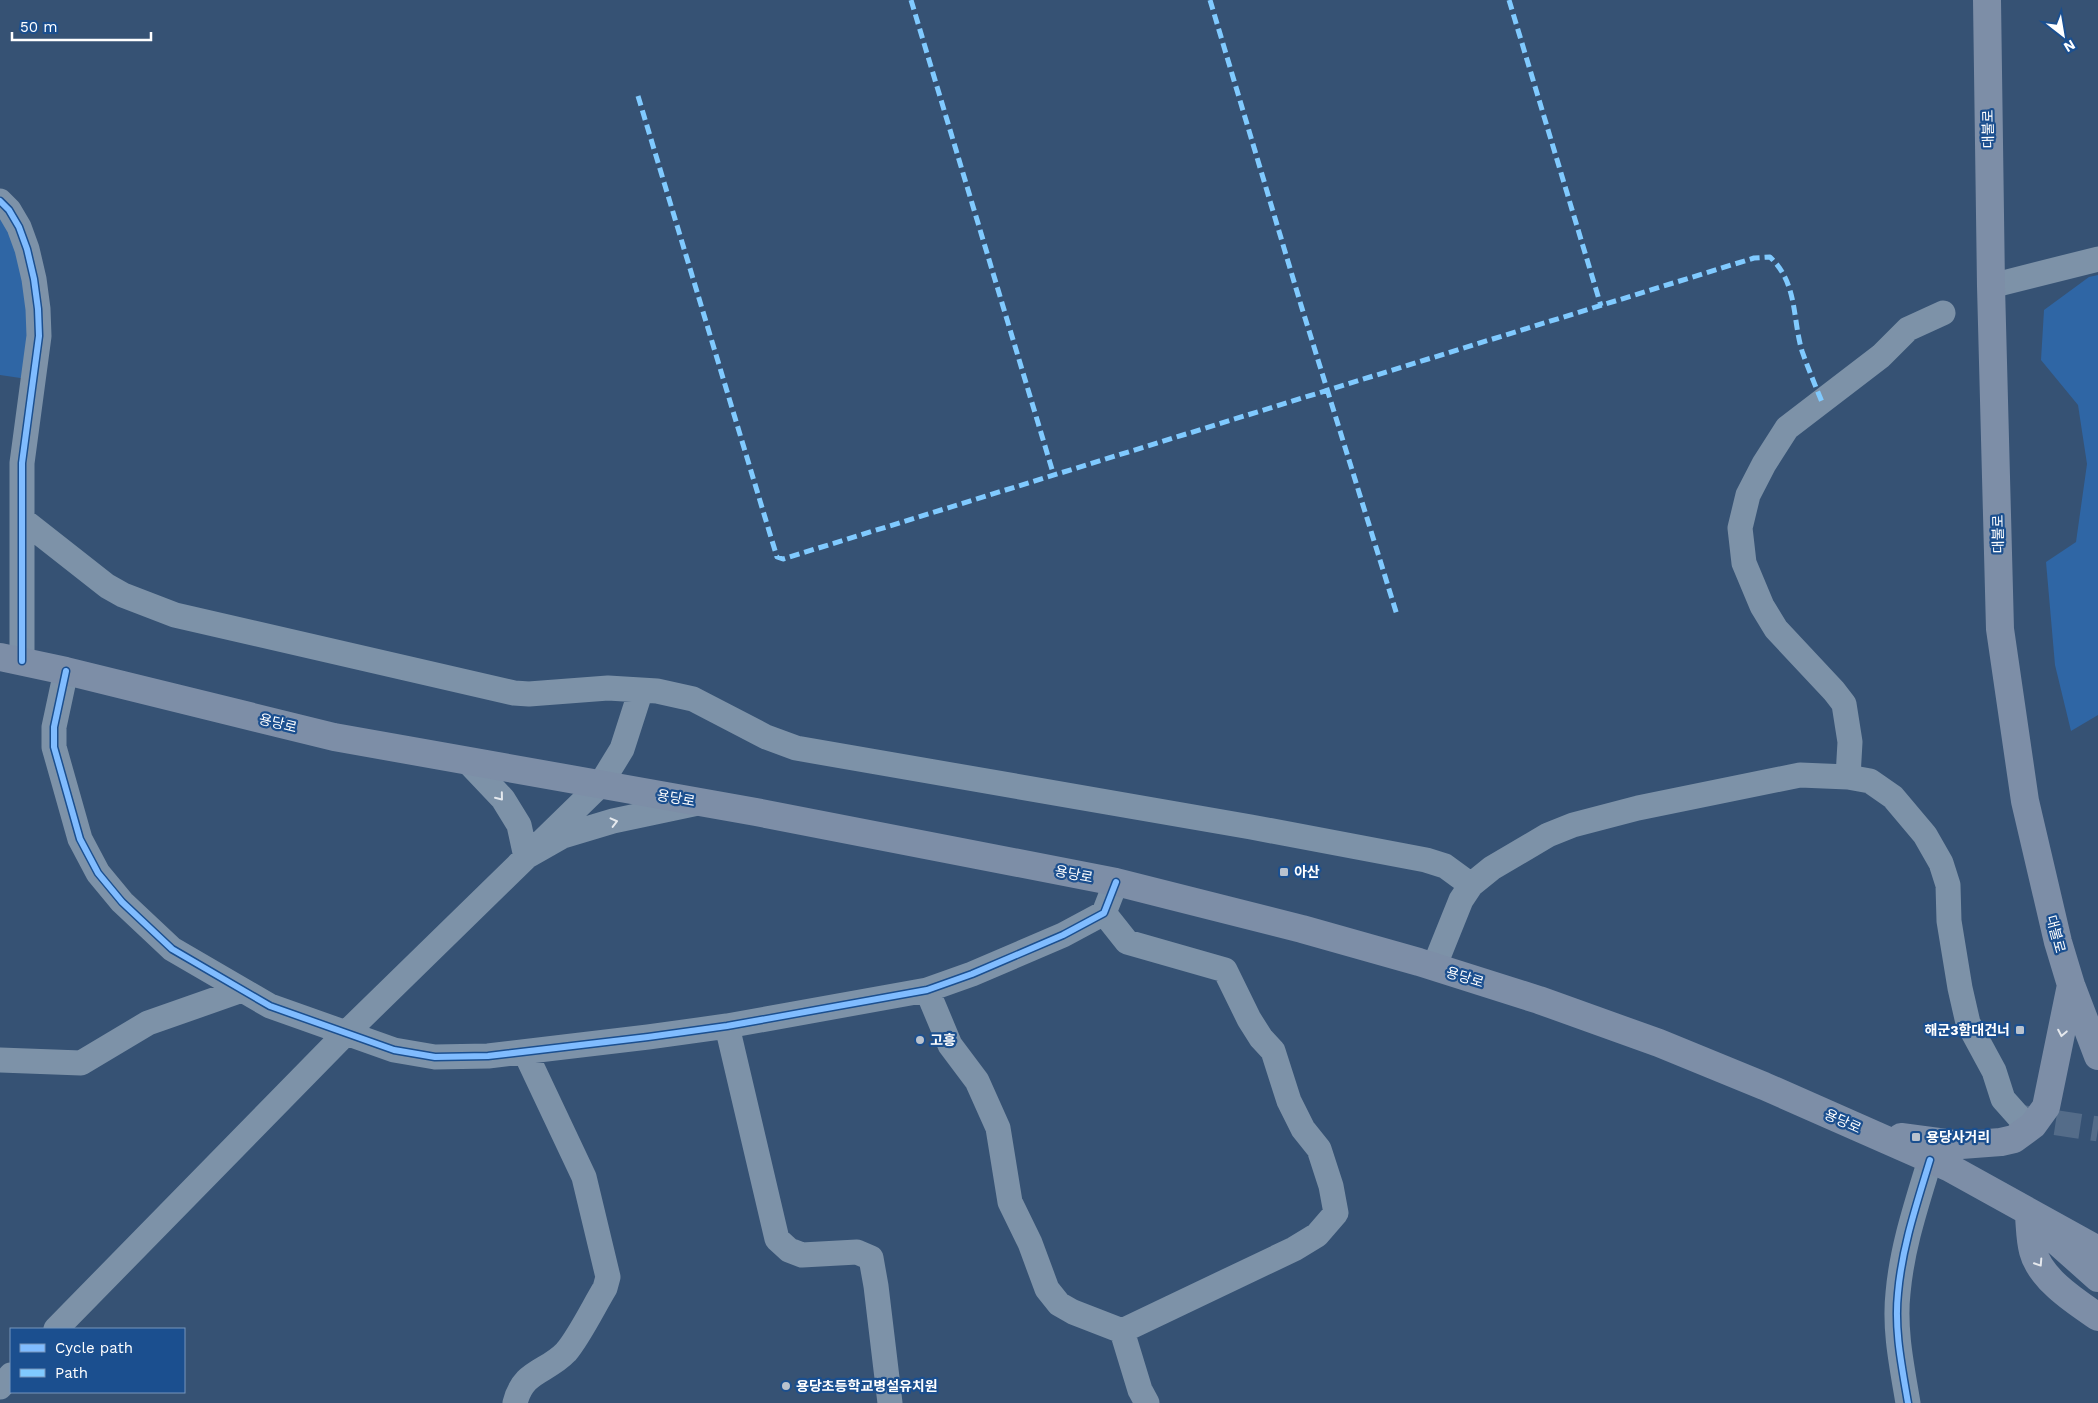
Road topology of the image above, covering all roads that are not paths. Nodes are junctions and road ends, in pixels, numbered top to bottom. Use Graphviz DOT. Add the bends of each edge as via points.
graph roads {
  1 [pos="1987,0"];
  2 [pos="0,201"];
  3 [pos="2098,259"];
  4 [pos="1991,286"];
  5 [pos="1943,313"];
  6 [pos="23,520"];
  7 [pos="11,659"];
  8 [pos="66,671"];
  9 [pos="641,690"];
  10 [pos="467,761"];
  11 [pos="1848,777"];
  12 [pos="600,785"];
  13 [pos="700,802"];
  14 [pos="526,858"];
  15 [pos="1116,882"];
  16 [pos="1471,885"];
  17 [pos="1104,914"];
  18 [pos="1434,967"];
  19 [pos="2071,985"];
  20 [pos="242,990"];
  21 [pos="927,990"];
  22 [pos="727,1026"];
  23 [pos="346,1033"];
  24 [pos="525,1052"];
  25 [pos="2098,1056"];
  26 [pos="0,1060"];
  27 [pos="2018,1118"];
  28 [pos="1872,1134"];
  29 [pos="1930,1160"];
  30 [pos="2024,1212"];
  31 [pos="2098,1250"];
  32 [pos="2098,1278"];
  33 [pos="2098,1317"];
  34 [pos="57,1328"];
  35 [pos="1122,1331"];
  36 [pos="10,1376"];
  37 [pos="0,1387"];
  38 [pos="515,1403"];
  39 [pos="890,1403"];
  40 [pos="1147,1403"];
  41 [pos="1908,1403"];
  1 -- 4 [label="main road, 대불로"];
  2 -- 6 [label="street" via="19,227 27,248 38,309 39,336 22,464"];
  3 -- 4 [label="street"];
  4 -- 19 [label="main road, 대불로" via="2000,628 2025,801"];
  5 -- 11 [label="street" via="1908,329 1881,356 1787,428 1748,495 1740,528 1744,564 1762,606 1776,629 1844,704 1850,742"];
  6 -- 7 [label="street"];
  6 -- 9 [label="street" via="107,586 175,615 514,693 608,688"];
  7 -- 8 [label="main road, 용당로"];
  8 -- 10 [label="main road, 용당로" via="334,737"];
  8 -- 20 [label="street" via="54,727 54,747 80,839 98,873 122,902 172,949"];
  9 -- 12 [label="street" via="622,749"];
  9 -- 16 [label="street" via="693,698 796,748 1426,860 1445,866"];
  10 -- 12 [label="main road, 용당로"];
  10 -- 14 [label="street, one-way" via="503,799 519,825"];
  11 -- 16 [label="street" via="1800,775 1638,808 1573,825 1528,845"];
  11 -- 27 [label="street" via="1870,781 1893,797 1925,835 1941,863 1948,885 1948,921 1968,1023 1994,1070 2003,1099"];
  12 -- 13 [label="main road, 용당로"];
  12 -- 14 [label="street"];
  14 -- 13 [label="street, one-way" via="563,836 613,821"];
  13 -- 15 [label="main road, 용당로"];
  14 -- 23 [label="street"];
  15 -- 17 [label="street"];
  15 -- 18 [label="main road, 용당로" via="1302,929"];
  16 -- 18 [label="street"];
  17 -- 21 [label="street" via="972,974"];
  17 -- 35 [label="street" via="1127,942 1225,970 1248,1018 1273,1051 1289,1101 1303,1129 1319,1149 1336,1213 1316,1235 1294,1249"];
  18 -- 28 [label="main road, 용당로" via="1539,1000 1659,1044"];
  19 -- 25 [label="main road, 대불로"];
  19 -- 28 [label="main road, one-way" via="2046,1107 2026,1131 2001,1142 1961,1144"];
  20 -- 23 [label="street" via="270,1006"];
  20 -- 26 [label="street" via="148,1023 81,1063"];
  21 -- 22 [label="street"];
  21 -- 35 [label="street" via="950,1045 977,1081 998,1128 1010,1202 1047,1289 1059,1304 1073,1312"];
  22 -- 24 [label="street"];
  22 -- 39 [label="street" via="777,1239 789,1250 802,1255 858,1252 870,1258"];
  23 -- 24 [label="street" via="394,1050 435,1057"];
  23 -- 34 [label="street"];
  24 -- 38 [label="street" via="584,1177 608,1277 605,1288 567,1350 518,1389"];
  28 -- 29 [label="main road, 용당로"];
  29 -- 30 [label="main road, 용당로" via="1950,1168"];
  29 -- 41 [label="street" via="1906,1240 1898,1294 1900,1352"];
  30 -- 31 [label="main road, 용당로"];
  30 -- 32 [label="main road"];
  30 -- 33 [label="main road, one-way" via="2032,1249 2044,1271"];
  35 -- 40 [label="street"];
  36 -- 37 [label="street"];
}
